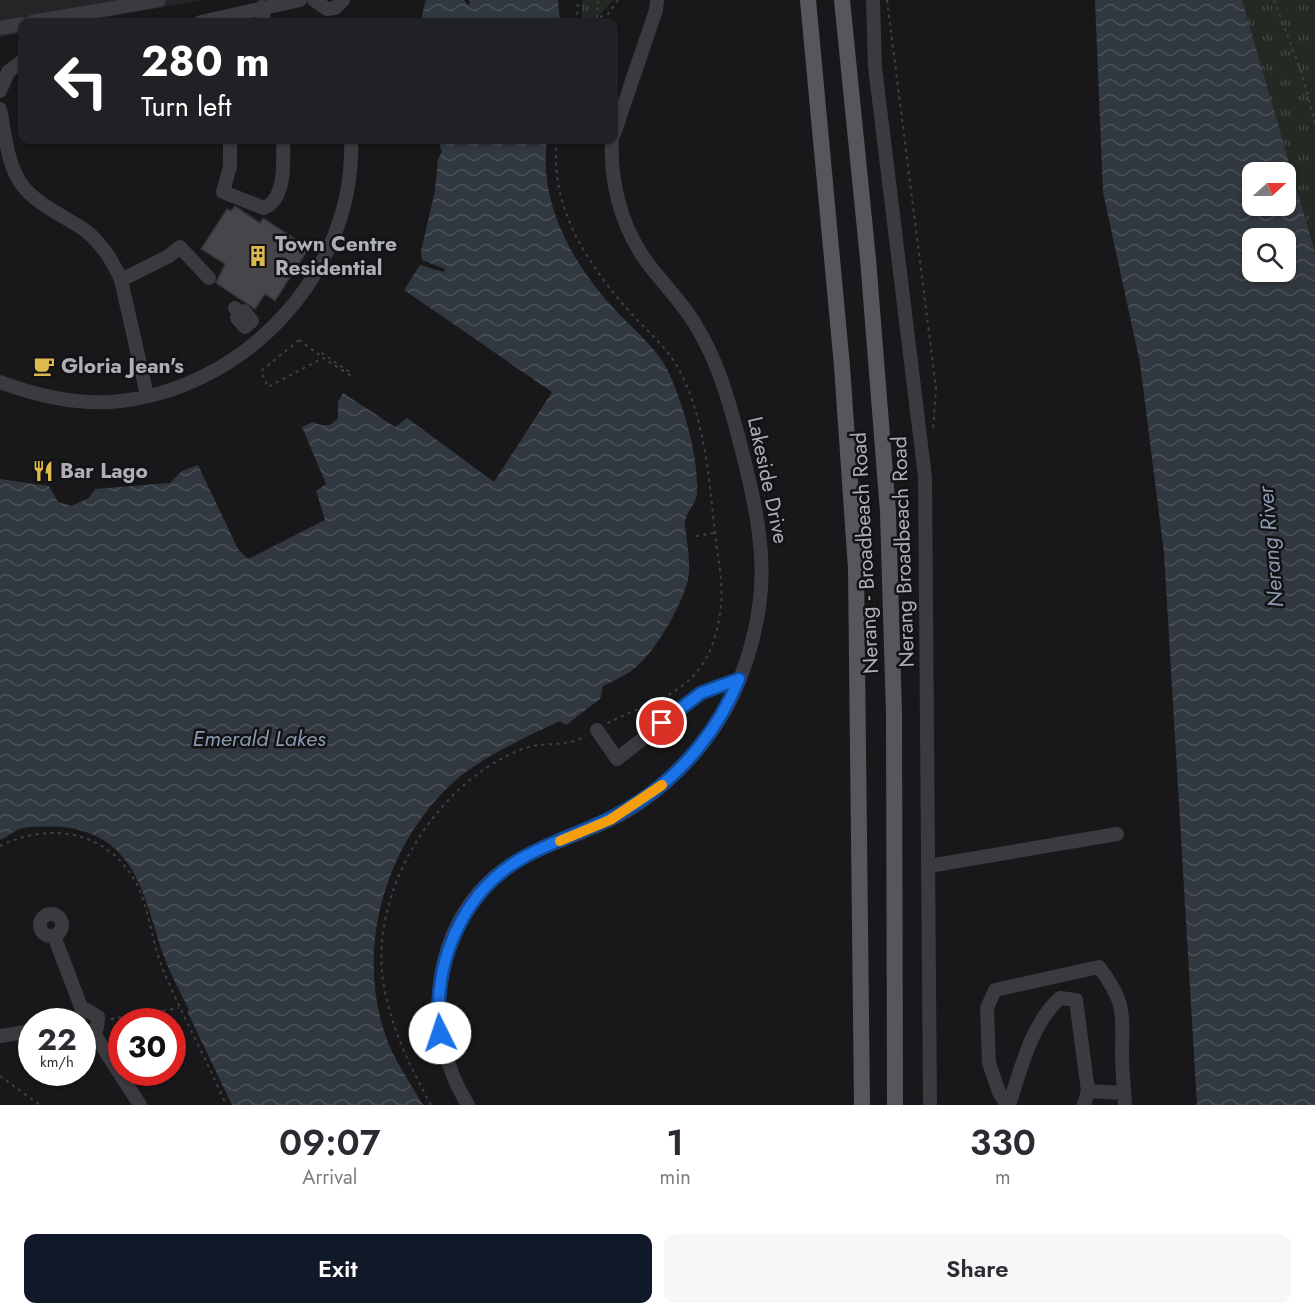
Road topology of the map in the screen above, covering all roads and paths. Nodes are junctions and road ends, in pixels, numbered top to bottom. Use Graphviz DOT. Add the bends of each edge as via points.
graph roads {
  1 [pos="159,0"];
  2 [pos="300,0"];
  3 [pos="314,0"];
  4 [pos="343,0"];
  5 [pos="578,0"];
  6 [pos="618,0"];
  7 [pos="657,0"];
  8 [pos="808,0"];
  9 [pos="842,0"];
  10 [pos="873,0"];
  11 [pos="1274,0"];
  12 [pos="598,1"];
  13 [pos="262,7"];
  14 [pos="333,16"];
  15 [pos="55,18"];
  16 [pos="222,18"];
  17 [pos="263,18"];
  18 [pos="577,18"];
  19 [pos="597,18"];
  20 [pos="18,25"];
  21 [pos="0,28"];
  22 [pos="18,63"];
  23 [pos="4,70"];
  24 [pos="0,91"];
  25 [pos="0,109"];
  26 [pos="618,122"];
  27 [pos="1315,123"];
  28 [pos="230,144"];
  29 [pos="283,144"];
  30 [pos="351,144"];
  31 [pos="557,144"];
  32 [pos="612,144"];
  33 [pos="209,278"];
  34 [pos="121,280"];
  35 [pos="241,316"];
  36 [pos="261,338"];
  37 [pos="266,367"];
  38 [pos="0,382"];
  39 [pos="147,395"];
  40 [pos="715,533"];
  41 [pos="696,536"];
  42 [pos="739,679"];
  43 [pos="597,730"];
  44 [pos="1117,834"];
  45 [pos="0,846"];
  46 [pos="929,866"];
  47 [pos="54,936"];
  48 [pos="77,1008"];
  49 [pos="179,1008"];
  50 [pos="186,1022"];
  51 [pos="18,1033"];
  52 [pos="96,1034"];
  53 [pos="0,1036"];
  54 [pos="0,1076"];
  55 [pos="1088,1090"];
  56 [pos="1125,1099"];
  57 [pos="40,1105"];
  58 [pos="140,1105"];
  59 [pos="226,1105"];
  60 [pos="431,1105"];
  61 [pos="468,1105"];
  62 [pos="862,1105"];
  63 [pos="896,1105"];
  64 [pos="930,1105"];
  65 [pos="1008,1105"];
  66 [pos="1084,1105"];
  1 -- 15 [label="street"];
  2 -- 13 [label="street"];
  3 -- 14 [label="street"];
  4 -- 14 [label="street"];
  5 -- 18 [label="path"];
  6 -- 19 [label="path" via="608,14"];
  7 -- 26 [label="street"];
  8 -- 62 [label="main road, Nerang - Broadbeach Road" via="842,366 856,569"];
  9 -- 63 [label="main road, Nerang - Broadbeach Road" via="888,512 894,714"];
  10 -- 46 [label="street, Nerang Broadbeach Road" via="875,67 925,477"];
  11 -- 27 [label="path"];
  12 -- 19 [label="path"];
  13 -- 16 [label="street"];
  13 -- 17 [label="street"];
  20 -- 21 [label="street"];
  22 -- 23 [label="street"];
  23 -- 24 [label="street"];
  25 -- 34 [label="street" via="13,168 22,185 47,207 87,232 104,249"];
  28 -- 29 [label="street" via="230,166 223,192 264,208 277,197"];
  30 -- 36 [label="street" via="348,185 334,234 319,267 303,294"];
  31 -- 40 [label="path" via="558,185 572,230 599,274 680,372 696,414"];
  32 -- 42 [label="street, Lakeside Drive" via="613,178 622,215 643,255 682,304 715,361 754,499 762,542 763,583 755,633"];
  33 -- 34 [label="street" via="180,247"];
  34 -- 39 [label="street"];
  35 -- 36 [label="street"];
  36 -- 39 [label="street" via="206,375"];
  37 -- 37 [label="path" via="261,371 268,387 323,358 351,373 298,340"];
  38 -- 39 [label="street" via="71,400 111,402"];
  40 -- 41 [label="path"];
  40 -- 43 [label="path" via="721,605 705,661 667,698"];
  42 -- 43 [label="street" via="701,693 617,759"];
  42 -- 61 [label="street, Lakeside Drive" via="724,712 704,741 665,783 610,820 524,857 500,873 467,912 446,954 438,997 442,1046 450,1072"];
  43 -- 60 [label="path" via="573,743 520,749 469,780 421,833 404,864 384,929 383,985 405,1059"];
  44 -- 46 [label="street"];
  45 -- 49 [label="path" via="23,836 57,831 81,836 105,848 122,863 140,891 160,963"];
  46 -- 64 [label="street, Nerang Broadbeach Road"];
  47 -- 48 [label="street"];
  50 -- 59 [label="path"];
  51 -- 53 [label="street"];
  52 -- 58 [label="street"];
  54 -- 57 [label="path"];
  55 -- 56 [label="street"];
  55 -- 65 [label="street" via="1076,1000 1060,998 1047,1009"];
  55 -- 66 [label="street"];
  56 -- 65 [label="street" via="1124,1016 1115,987 1099,967 995,990 987,1008 989,1063"];
}
